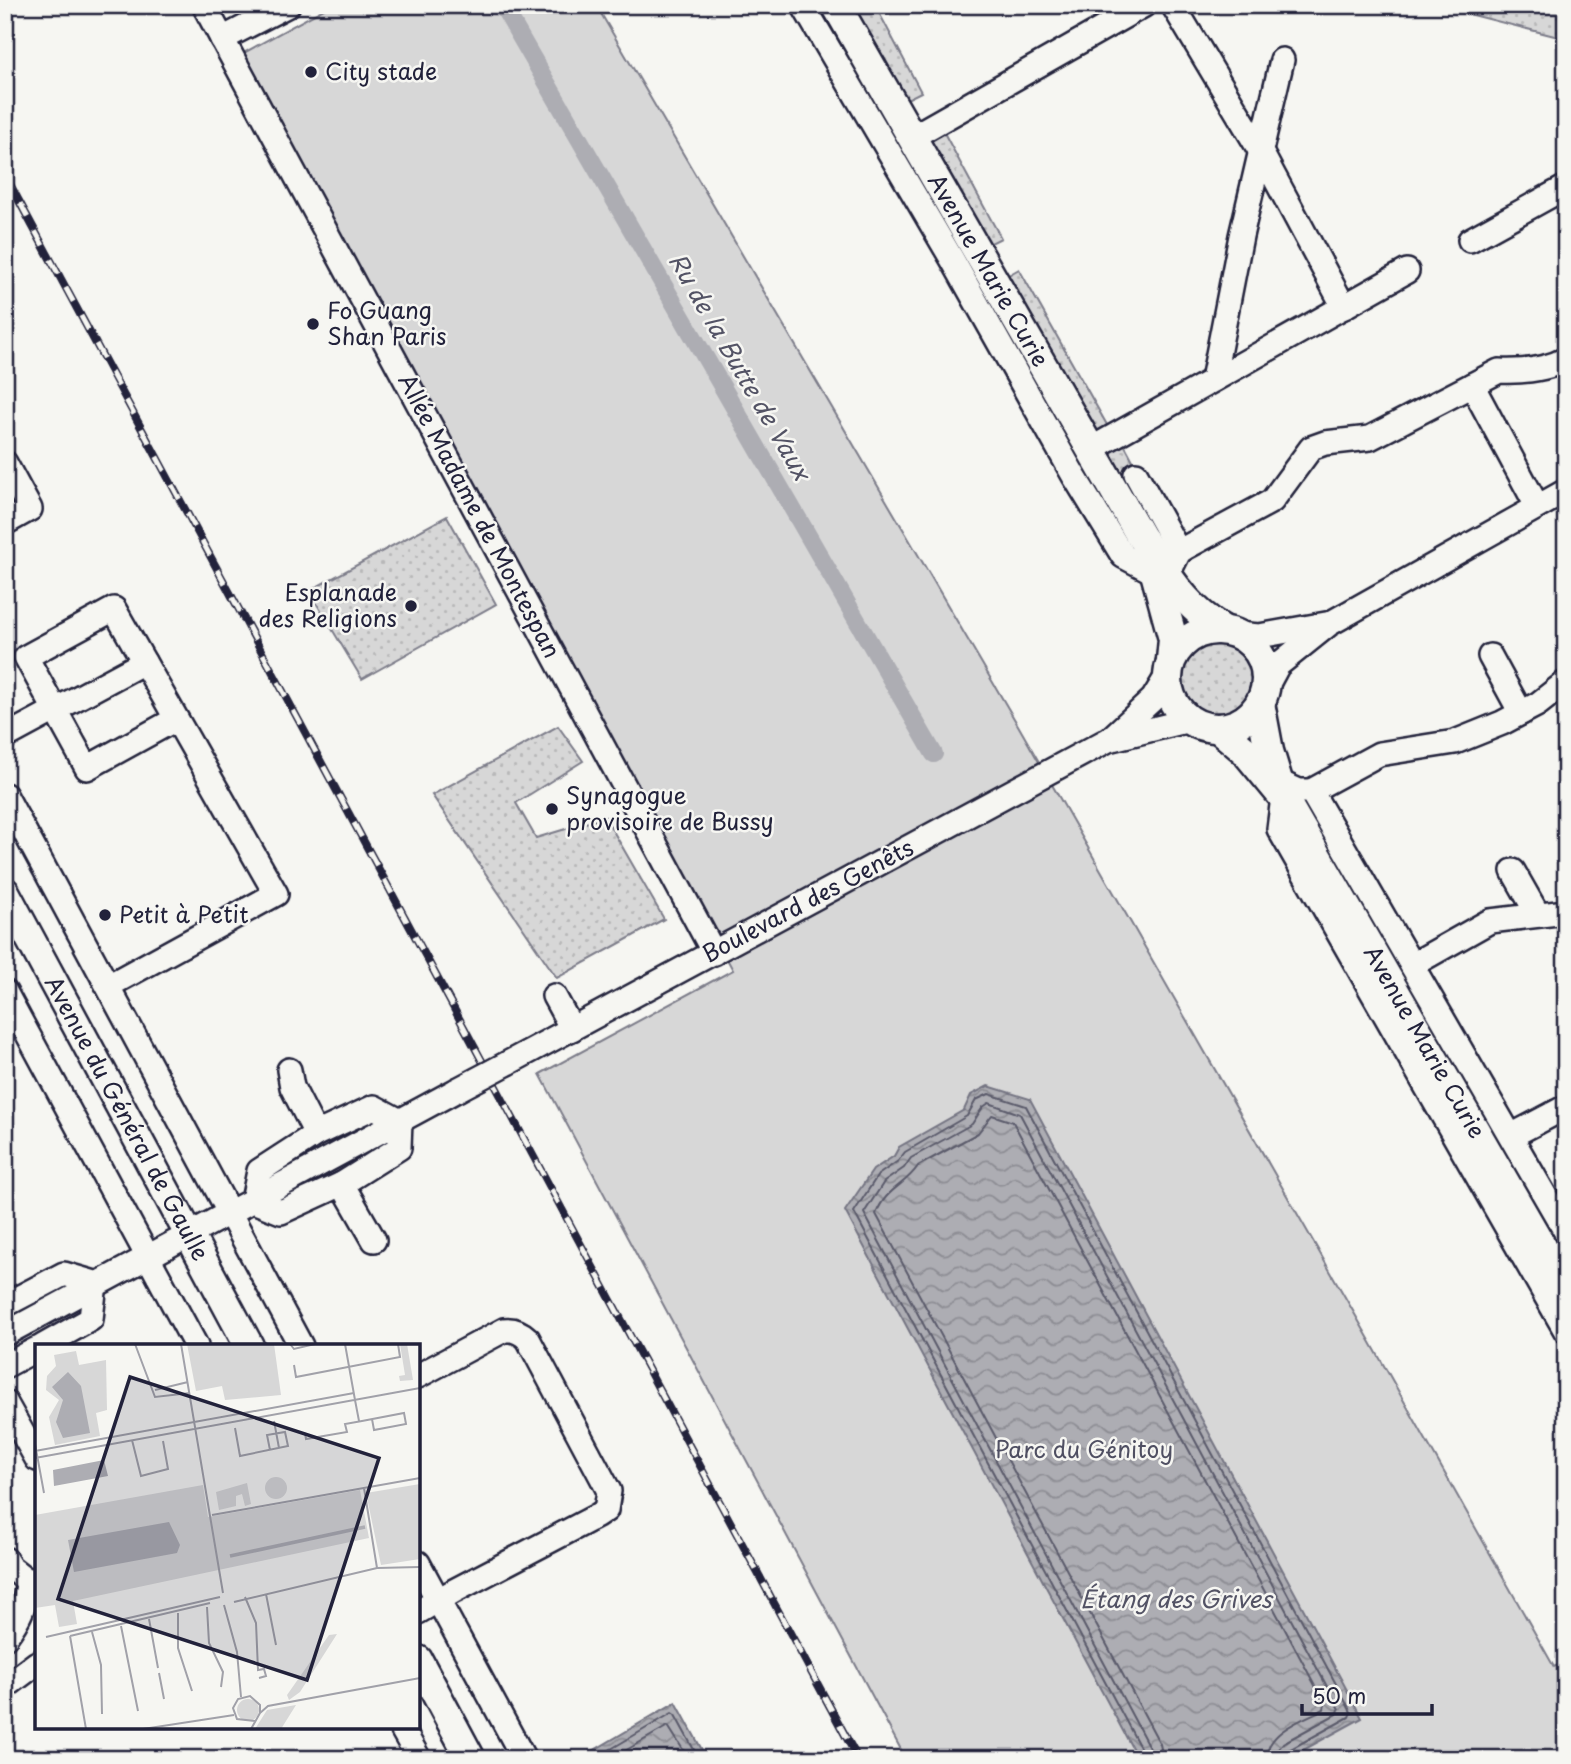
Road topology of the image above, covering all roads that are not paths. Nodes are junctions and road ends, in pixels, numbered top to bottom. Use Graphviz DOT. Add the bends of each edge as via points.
graph roads {
  1 [pos="205,5"];
  2 [pos="288,5"];
  3 [pos="803,5"];
  4 [pos="836,5"];
  5 [pos="1144,5"];
  6 [pos="1173,5"];
  7 [pos="222,39"];
  8 [pos="1282,61"];
  9 [pos="912,137"];
  10 [pos="1261,152"];
  11 [pos="1566,187"];
  12 [pos="1470,240"];
  13 [pos="1407,271"];
  14 [pos="1344,307"];
  15 [pos="1566,359"];
  16 [pos="1213,380"];
  17 [pos="1472,385"];
  18 [pos="1090,449"];
  19 [pos="5,463"];
  20 [pos="1136,474"];
  21 [pos="1566,491"];
  22 [pos="1537,506"];
  23 [pos="5,523"];
  24 [pos="1168,567"];
  25 [pos="1329,624"];
  26 [pos="1230,631"];
  27 [pos="1490,656"];
  28 [pos="144,662"];
  29 [pos="1169,668"];
  30 [pos="1566,682"];
  31 [pos="1263,696"];
  32 [pos="55,710"];
  33 [pos="1521,713"];
  34 [pos="176,719"];
  35 [pos="1190,720"];
  36 [pos="1218,728"];
  37 [pos="5,737"];
  38 [pos="1108,740"];
  39 [pos="1281,789"];
  40 [pos="1311,791"];
  41 [pos="5,795"];
  42 [pos="1513,870"];
  43 [pos="5,892"];
  44 [pos="1566,912"];
  45 [pos="1538,915"];
  46 [pos="714,953"];
  47 [pos="1412,965"];
  48 [pos="108,986"];
  49 [pos="5,992"];
  50 [pos="554,996"];
  51 [pos="572,1029"];
  52 [pos="289,1069"];
  53 [pos="1566,1107"];
  54 [pos="400,1121"];
  55 [pos="316,1134"];
  56 [pos="1511,1136"];
  57 [pos="342,1184"];
  58 [pos="253,1200"];
  59 [pos="230,1213"];
  60 [pos="1566,1232"];
  61 [pos="189,1234"];
  62 [pos="373,1240"];
  63 [pos="148,1256"];
  64 [pos="95,1283"];
  65 [pos="1566,1287"];
  66 [pos="5,1305"];
  67 [pos="1566,1331"];
  68 [pos="5,1334"];
  69 [pos="47,1344"];
  70 [pos="195,1344"];
  71 [pos="248,1344"];
  72 [pos="301,1344"];
  73 [pos="35,1350"];
  74 [pos="5,1366"];
  75 [pos="420,1375"];
  76 [pos="5,1402"];
  77 [pos="35,1455"];
  78 [pos="5,1559"];
  79 [pos="420,1567"];
  80 [pos="32,1580"];
  81 [pos="438,1600"];
  82 [pos="420,1611"];
  83 [pos="5,1638"];
  84 [pos="35,1664"];
  85 [pos="420,1664"];
  86 [pos="5,1687"];
  87 [pos="402,1729"];
  88 [pos="416,1758"];
  89 [pos="471,1759"];
  90 [pos="524,1759"];
  1 -- 7 [label="street, Allée Madame de Montespan"];
  2 -- 7 [label="street"];
  3 -- 24 [label="street" via="1123,556"];
  4 -- 9 [label="main road, Avenue Marie Curie"];
  5 -- 9 [label="street"];
  6 -- 10 [label="street"];
  7 -- 46 [label="street, Allée Madame de Montespan"];
  8 -- 10 [label="street"];
  9 -- 18 [label="main road, Avenue Marie Curie"];
  10 -- 14 [label="street"];
  10 -- 16 [label="street"];
  11 -- 12 [label="street"];
  13 -- 14 [label="street"];
  14 -- 16 [label="street"];
  15 -- 17 [label="street" via="1552,366 1499,371"];
  16 -- 18 [label="street"];
  17 -- 22 [label="street"];
  17 -- 24 [label="street" via="1370,438 1311,448 1272,500"];
  18 -- 24 [label="main road, Avenue Marie Curie" via="1142,537"];
  19 -- 23 [label="street" via="30,509"];
  20 -- 24 [label="street, Avenue Marie Curie"];
  21 -- 22 [label="street"];
  22 -- 25 [label="street"];
  24 -- 26 [label="main road, Avenue Marie Curie" via="1189,606"];
  24 -- 29 [label="main road, Avenue Marie Curie" via="1173,639"];
  25 -- 26 [label="street" via="1259,636"];
  25 -- 31 [label="street" via="1278,665"];
  26 -- 29 [label="main road" via="1206,630 1191,636 1179,646"];
  26 -- 31 [label="main road" via="1251,643 1261,656 1266,673"];
  27 -- 33 [label="street"];
  28 -- 32 [label="street"];
  28 -- 32 [label="street" via="114,608 26,657"];
  28 -- 34 [label="street"];
  29 -- 35 [label="main road" via="1173,701"];
  29 -- 38 [label="street, Boulevard des Genêts" via="1153,699"];
  30 -- 33 [label="street"];
  31 -- 36 [label="main road" via="1249,716"];
  31 -- 39 [label="main road, Avenue Marie Curie" via="1269,751"];
  32 -- 34 [label="street" via="86,768"];
  32 -- 37 [label="street"];
  33 -- 40 [label="street" via="1455,742 1379,754"];
  34 -- 48 [label="street" via="276,894"];
  35 -- 36 [label="main road"];
  35 -- 38 [label="street, Boulevard des Genêts"];
  36 -- 39 [label="main road, Avenue Marie Curie"];
  38 -- 46 [label="street, Boulevard des Genêts"];
  39 -- 40 [label="street"];
  39 -- 65 [label="main road, Avenue Marie Curie"];
  39 -- 67 [label="street" via="1279,829"];
  40 -- 47 [label="street, Avenue Marie Curie"];
  41 -- 48 [label="street"];
  42 -- 45 [label="street"];
  43 -- 61 [label="main road, Avenue du Général de Gaulle"];
  44 -- 45 [label="street"];
  45 -- 47 [label="street" via="1490,921"];
  46 -- 51 [label="street, Boulevard des Genêts"];
  47 -- 56 [label="street, Avenue Marie Curie"];
  48 -- 59 [label="street"];
  49 -- 63 [label="street, Avenue du Général de Gaulle"];
  50 -- 51 [label="street"];
  51 -- 54 [label="street, Boulevard des Genêts, bridge"];
  52 -- 55 [label="street" via="292,1087"];
  53 -- 56 [label="street"];
  54 -- 55 [label="street" via="374,1107"];
  54 -- 57 [label="street" via="399,1148"];
  54 -- 58 [label="street"];
  55 -- 58 [label="street" via="259,1171"];
  56 -- 60 [label="street, Avenue Marie Curie"];
  57 -- 58 [label="street" via="281,1212"];
  57 -- 62 [label="street"];
  58 -- 59 [label="street"];
  59 -- 61 [label="street"];
  59 -- 72 [label="street"];
  61 -- 63 [label="street"];
  61 -- 71 [label="main road, Avenue du Général de Gaulle"];
  63 -- 64 [label="street"];
  63 -- 70 [label="street, Avenue du Général de Gaulle"];
  64 -- 66 [label="street" via="64,1274"];
  64 -- 68 [label="street"];
  64 -- 69 [label="street" via="90,1320"];
  73 -- 74 [label="street"];
  75 -- 81 [label="street" via="503,1330 523,1334 609,1491 606,1510 597,1516"];
  76 -- 77 [label="street"];
  78 -- 80 [label="street"];
  79 -- 81 [label="street"];
  80 -- 83 [label="street" via="20,1619"];
  81 -- 82 [label="street"];
  81 -- 90 [label="street"];
  84 -- 86 [label="street"];
  85 -- 89 [label="main road"];
  87 -- 88 [label="street"];
}
